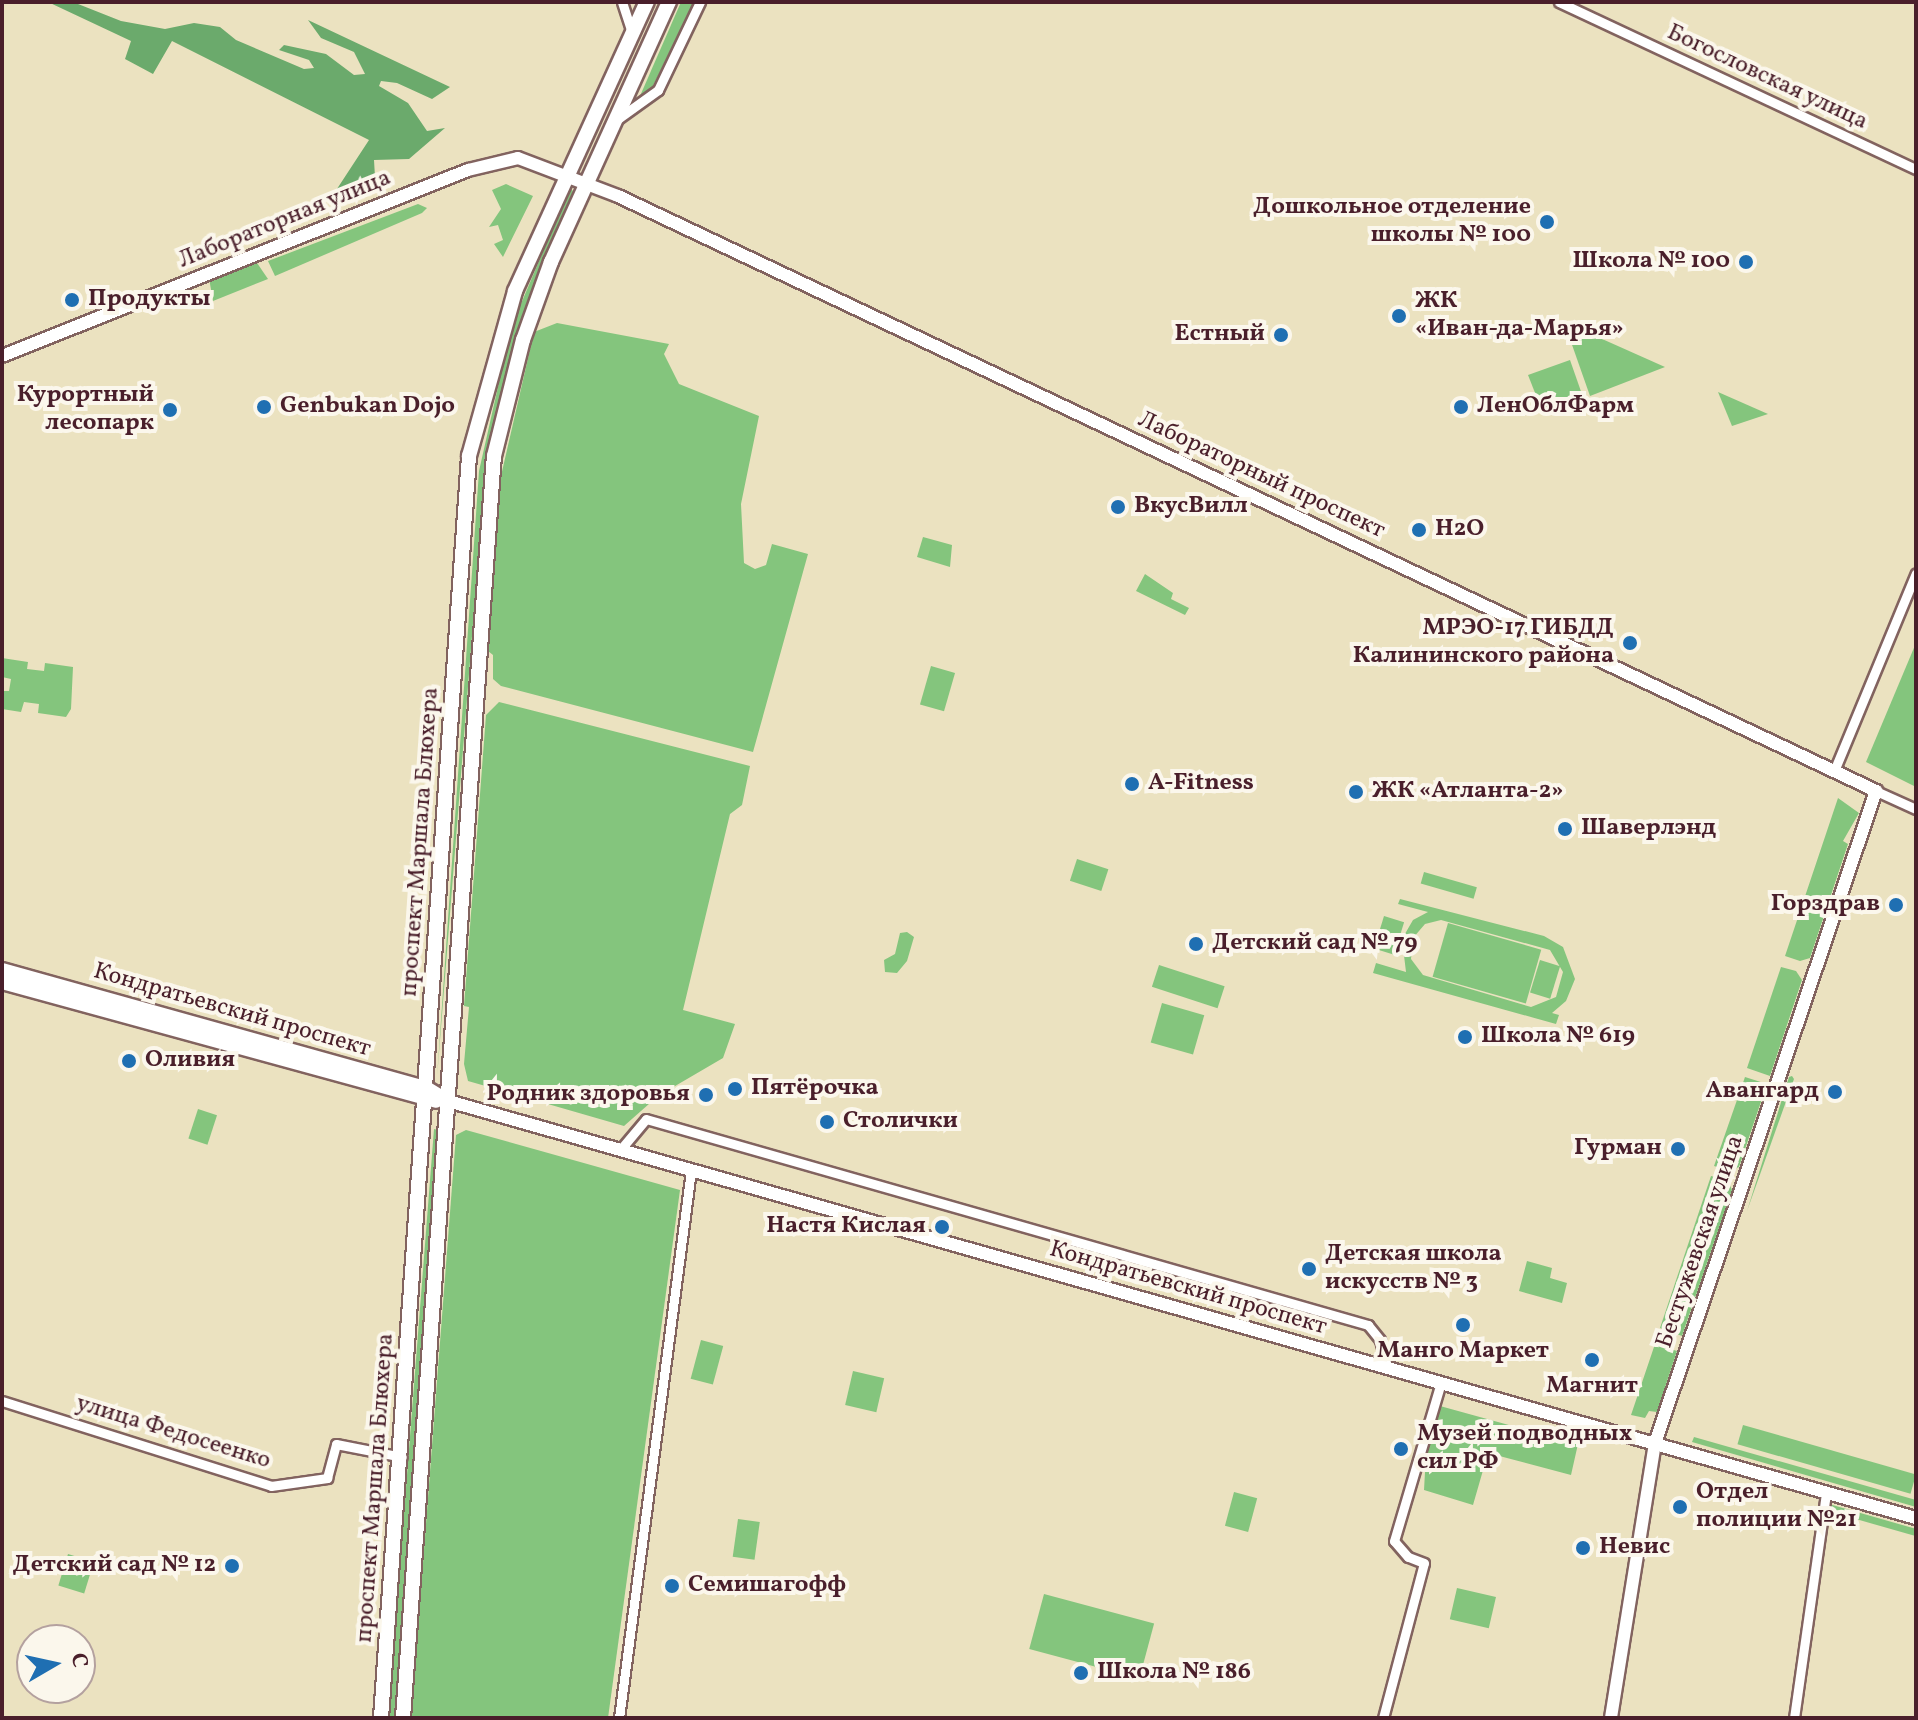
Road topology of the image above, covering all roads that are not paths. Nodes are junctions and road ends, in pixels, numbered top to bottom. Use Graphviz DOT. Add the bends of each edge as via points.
graph roads {
  1 [pos="622,2"];
  2 [pos="647,2"];
  3 [pos="669,2"];
  4 [pos="700,2"];
  5 [pos="1559,2"];
  6 [pos="632,33"];
  7 [pos="616,120"];
  8 [pos="1916,169"];
  9 [pos="567,174"];
  10 [pos="587,183"];
  11 [pos="2,356"];
  12 [pos="1916,573"];
  13 [pos="1834,771"];
  14 [pos="1876,791"];
  15 [pos="1916,809"];
  16 [pos="2,970"];
  17 [pos="2,982"];
  18 [pos="426,1094"];
  19 [pos="448,1101"];
  20 [pos="620,1150"];
  21 [pos="691,1170"];
  22 [pos="1387,1367"];
  23 [pos="1441,1382"];
  24 [pos="2,1401"];
  25 [pos="1655,1443"];
  26 [pos="402,1457"];
  27 [pos="1826,1492"];
  28 [pos="1916,1518"];
  29 [pos="381,1716"];
  30 [pos="403,1718"];
  31 [pos="619,1718"];
  32 [pos="1383,1718"];
  33 [pos="1611,1718"];
  34 [pos="1794,1718"];
  1 -- 6 [label="street"];
  2 -- 6 [label="main road, проспект Маршала Блюхера"];
  3 -- 7 [label="main road, проспект Маршала Блюхера"];
  4 -- 7 [label="street" via="658,90"];
  5 -- 8 [label="street, Богословская улица"];
  6 -- 9 [label="main road, проспект Маршала Блюхера"];
  7 -- 10 [label="main road, проспект Маршала Блюхера"];
  9 -- 10 [label="street, Лабораторная улица"];
  9 -- 11 [label="street, Лабораторная улица" via="518,158 498,160"];
  9 -- 18 [label="main road, проспект Маршала Блюхера" via="515,291 469,456"];
  10 -- 13 [label="street, Лабораторный проспект"];
  10 -- 19 [label="main road, проспект Маршала Блюхера" via="523,340 494,456"];
  12 -- 13 [label="street"];
  13 -- 14 [label="street, Лабораторный проспект"];
  14 -- 15 [label="street, Лабораторный проспект"];
  14 -- 25 [label="street, Бестужевская улица"];
  16 -- 18 [label="main road, Кондратьевский проспект"];
  17 -- 18 [label="main road, Кондратьевский проспект"];
  18 -- 19 [label="main road, Кондратьевский проспект"];
  18 -- 26 [label="main road, проспект Маршала Блюхера"];
  19 -- 20 [label="street, Кондратьевский проспект"];
  19 -- 30 [label="main road, проспект Маршала Блюхера"];
  20 -- 21 [label="street, Кондратьевский проспект"];
  20 -- 22 [label="street" via="646,1119 1368,1325 1380,1340"];
  21 -- 22 [label="street, Кондратьевский проспект"];
  21 -- 31 [label="street"];
  22 -- 23 [label="street, Кондратьевский проспект"];
  23 -- 25 [label="street, Кондратьевский проспект"];
  23 -- 32 [label="street" via="1394,1541 1408,1557 1424,1563"];
  24 -- 26 [label="street, улица Федосеенко" via="271,1486 327,1478 336,1444"];
  25 -- 27 [label="street, Кондратьевский проспект"];
  25 -- 33 [label="street, Бестужевская улица"];
  26 -- 29 [label="main road, проспект Маршала Блюхера"];
  27 -- 28 [label="street, Кондратьевский проспект"];
  27 -- 34 [label="street"];
}
